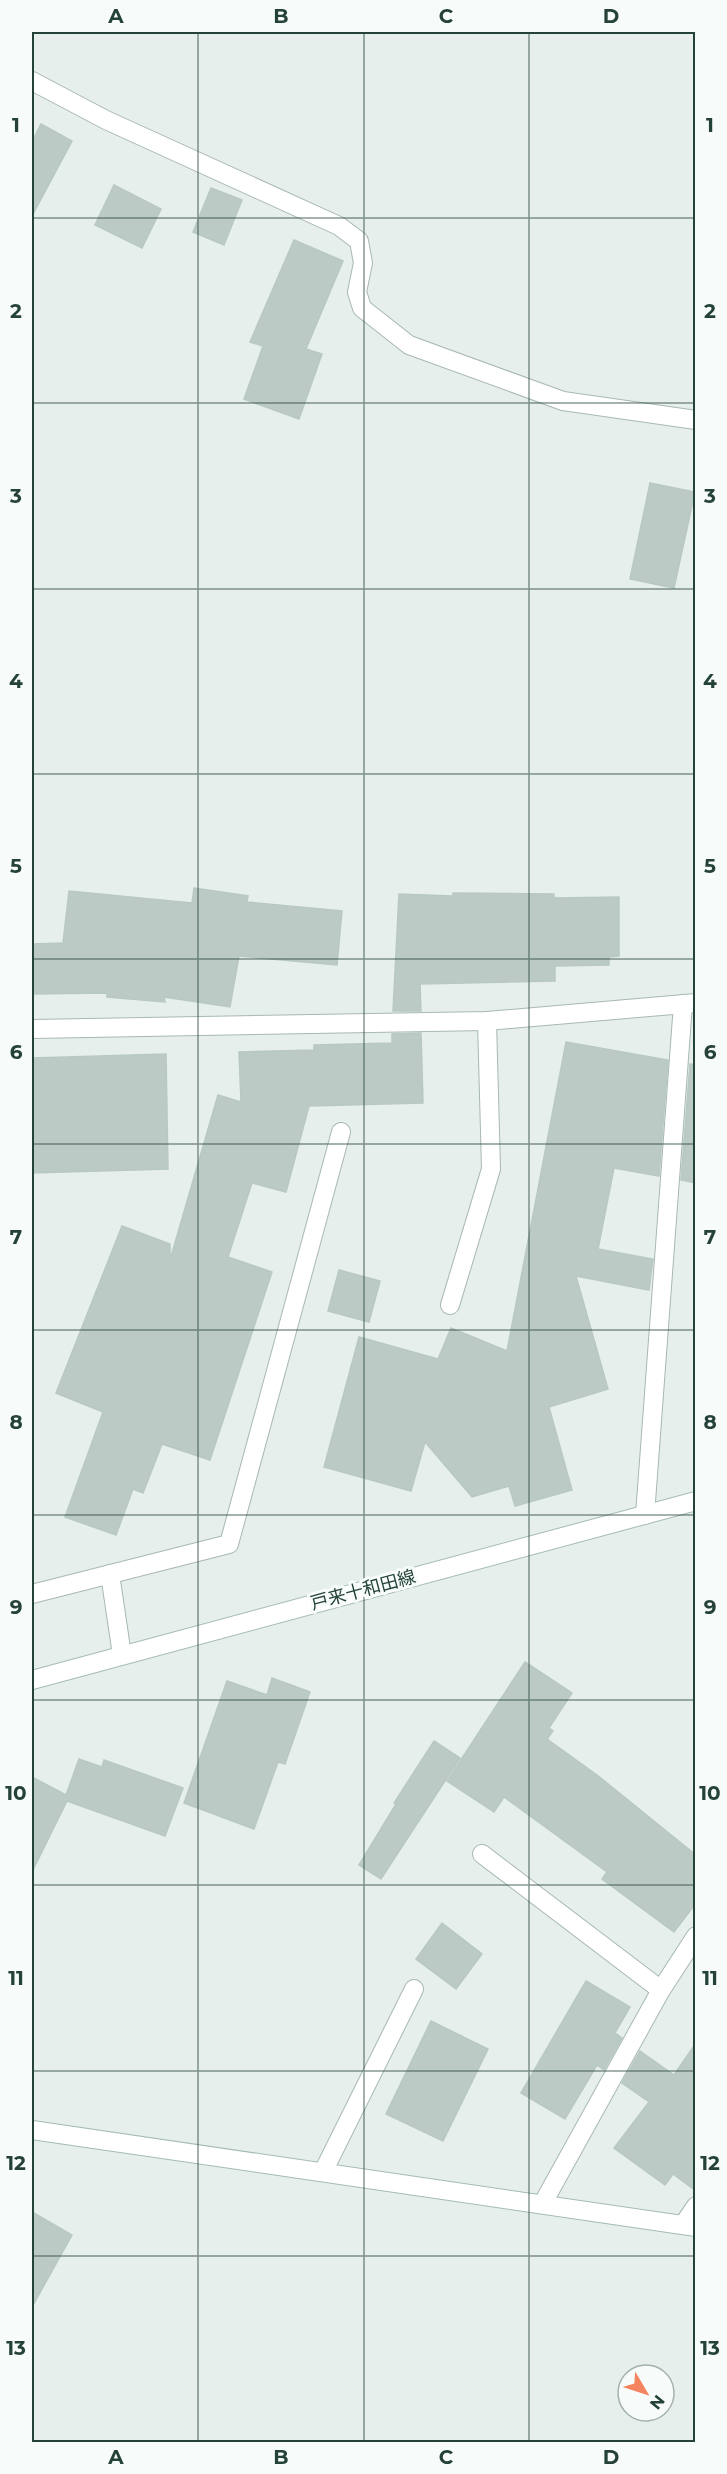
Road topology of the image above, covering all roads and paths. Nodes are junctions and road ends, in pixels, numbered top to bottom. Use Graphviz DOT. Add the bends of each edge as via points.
graph roads {
  1 [pos="32,81"];
  2 [pos="696,420"];
  3 [pos="689,1004"];
  4 [pos="487,1021"];
  5 [pos="32,1029"];
  6 [pos="341,1132"];
  7 [pos="450,1305"];
  8 [pos="696,1501"];
  9 [pos="645,1515"];
  10 [pos="110,1574"];
  11 [pos="32,1594"];
  12 [pos="123,1655"];
  13 [pos="32,1680"];
  14 [pos="482,1854"];
  15 [pos="696,1936"];
  16 [pos="414,1989"];
  17 [pos="661,1990"];
  18 [pos="32,2130"];
  19 [pos="323,2172"];
  20 [pos="543,2204"];
  21 [pos="696,2206"];
  22 [pos="689,2226"];
  1 -- 2 [label="street" via="106,120 339,226 359,241 363,264 357,292 362,308 409,345 563,401"];
  3 -- 4 [label="street"];
  3 -- 9 [label="street"];
  4 -- 5 [label="street"];
  4 -- 7 [label="street" via="491,1169"];
  6 -- 10 [label="street" via="229,1544"];
  8 -- 9 [label="street, 戸来十和田線"];
  9 -- 12 [label="street, 戸来十和田線"];
  10 -- 11 [label="street"];
  10 -- 12 [label="street"];
  12 -- 13 [label="street, 戸来十和田線"];
  14 -- 17 [label="street"];
  15 -- 17 [label="street"];
  16 -- 19 [label="street"];
  17 -- 20 [label="street"];
  18 -- 19 [label="street"];
  19 -- 20 [label="street"];
  20 -- 22 [label="street"];
  21 -- 22 [label="street"];
}
